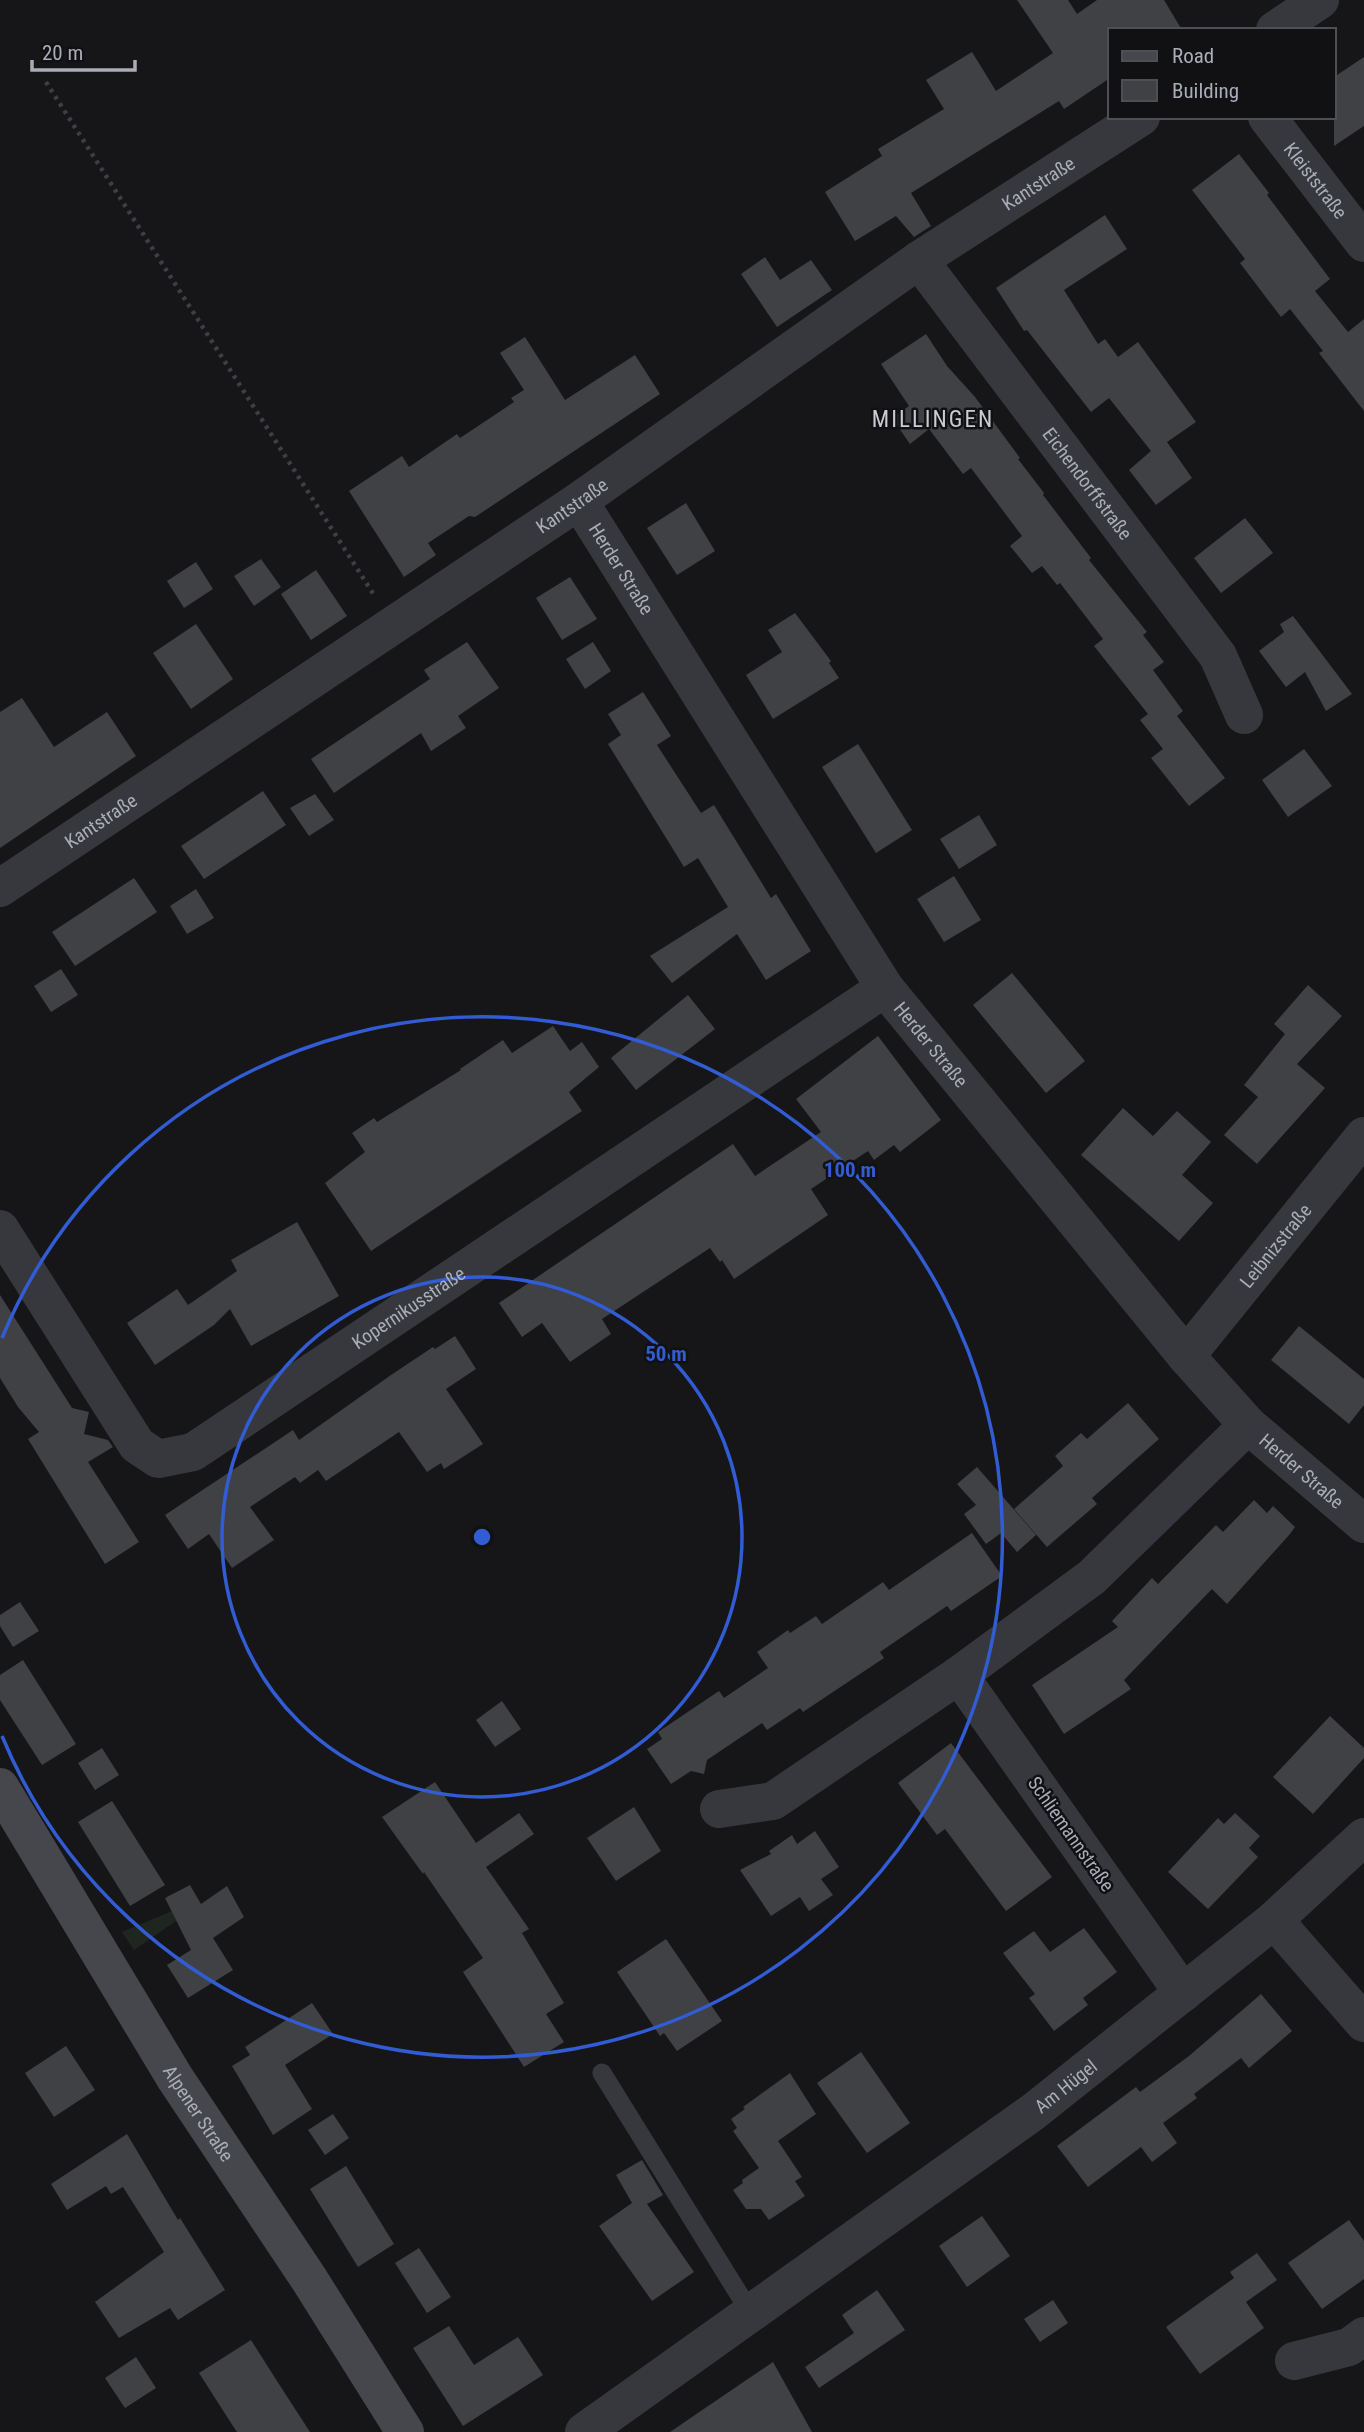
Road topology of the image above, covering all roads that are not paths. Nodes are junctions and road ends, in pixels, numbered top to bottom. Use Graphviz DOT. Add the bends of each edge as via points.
graph roads {
  1 [pos="1321,0"];
  2 [pos="1278,28"];
  3 [pos="1138,119"];
  4 [pos="1269,119"];
  5 [pos="1364,243"];
  6 [pos="919,260"];
  7 [pos="579,501"];
  8 [pos="1244,715"];
  9 [pos="0,888"];
  10 [pos="885,988"];
  11 [pos="1364,1136"];
  12 [pos="0,1229"];
  13 [pos="1186,1356"];
  14 [pos="1248,1425"];
  15 [pos="1364,1524"];
  16 [pos="959,1675"];
  17 [pos="0,1787"];
  18 [pos="719,1809"];
  19 [pos="1364,1837"];
  20 [pos="1274,1920"];
  21 [pos="1183,1993"];
  22 [pos="1364,2023"];
  23 [pos="602,2073"];
  24 [pos="750,2312"];
  25 [pos="1364,2336"];
  26 [pos="1294,2361"];
  27 [pos="405,2432"];
  28 [pos="584,2432"];
  1 -- 2 [label="street"];
  3 -- 6 [label="street, Kantstraße"];
  4 -- 5 [label="street, Kleiststraße"];
  6 -- 7 [label="street, Kantstraße"];
  6 -- 8 [label="street, Eichendorffstraße" via="1218,656"];
  7 -- 9 [label="street, Kantstraße"];
  7 -- 10 [label="street, Herder Straße"];
  10 -- 12 [label="street, Kopernikusstraße" via="193,1451 158,1459 137,1445"];
  10 -- 13 [label="street, Herder Straße"];
  11 -- 13 [label="street, Leibnizstraße"];
  13 -- 14 [label="street, Herder Straße"];
  14 -- 15 [label="street, Herder Straße"];
  14 -- 16 [label="street" via="1092,1577"];
  16 -- 18 [label="street" via="773,1801"];
  16 -- 21 [label="street, Schliemannstraße"];
  17 -- 27 [label="street, Alpener Straße" via="175,2078"];
  19 -- 20 [label="street, Am Hügel"];
  20 -- 21 [label="street, Am Hügel"];
  20 -- 22 [label="street"];
  21 -- 24 [label="street, Am Hügel" via="1033,2112"];
  23 -- 24 [label="lane"];
  24 -- 28 [label="street, Am Hügel"];
  25 -- 26 [label="street" via="1349,2347"];
}
